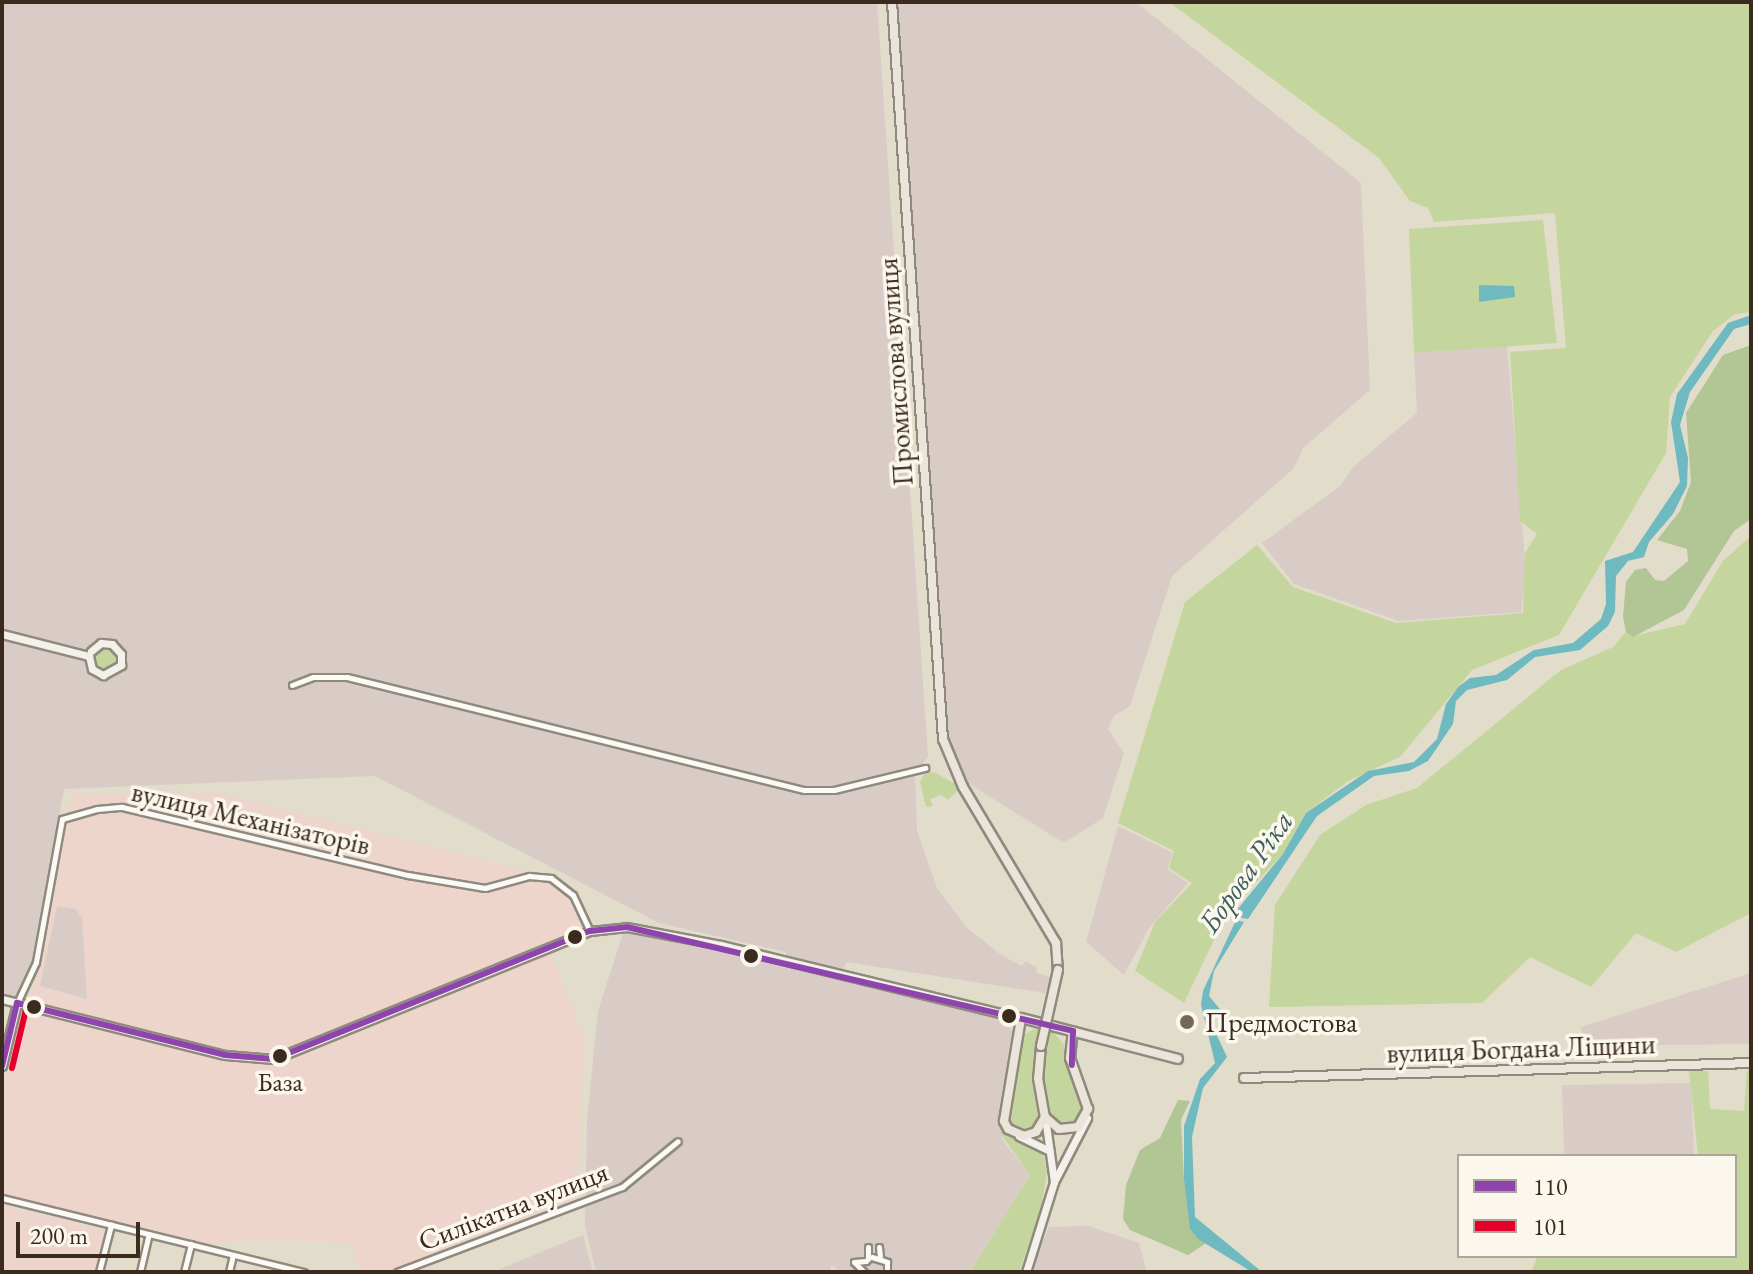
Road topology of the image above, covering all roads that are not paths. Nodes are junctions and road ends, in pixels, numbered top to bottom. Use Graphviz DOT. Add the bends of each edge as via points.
graph roads {
  1 [pos="892,2"];
  2 [pos="2,634"];
  3 [pos="90,653"];
  4 [pos="292,685"];
  5 [pos="925,768"];
  6 [pos="590,931"];
  7 [pos="2,999"];
  8 [pos="17,1003"];
  9 [pos="1021,1018"];
  10 [pos="1073,1031"];
  11 [pos="1178,1059"];
  12 [pos="1751,1063"];
  13 [pos="2,1066"];
  14 [pos="1244,1078"];
  15 [pos="1045,1117"];
  16 [pos="1087,1118"];
  17 [pos="1017,1135"];
  18 [pos="678,1141"];
  19 [pos="1051,1152"];
  20 [pos="1054,1182"];
  21 [pos="2,1198"];
  22 [pos="111,1225"];
  23 [pos="149,1234"];
  24 [pos="191,1244"];
  25 [pos="233,1255"];
  26 [pos="872,1258"];
  27 [pos="275,1269"];
  28 [pos="99,1272"];
  29 [pos="140,1272"];
  30 [pos="184,1272"];
  31 [pos="229,1272"];
  32 [pos="304,1272"];
  33 [pos="397,1272"];
  34 [pos="864,1272"];
  35 [pos="887,1272"];
  36 [pos="1026,1272"];
  1 -- 15 [label="main road, Промислова вулиця, bridge" via="943,739 963,787 1056,943 1058,970 1038,1078"];
  2 -- 3 [label="main road"];
  3 -- 3 [label="main road" via="99,674 111,674 121,665 120,651 112,644 101,643"];
  4 -- 5 [label="street" via="313,677 347,677 804,790 834,790"];
  6 -- 8 [label="main road" via="274,1059 225,1055"];
  6 -- 8 [label="street, вулиця Механізаторів" via="573,895 551,878 529,876 485,888 408,875 122,807 97,809 62,819 36,962"];
  6 -- 9 [label="main road" via="627,927 674,934"];
  7 -- 8 [label="main road"];
  8 -- 13 [label="main road"];
  9 -- 10 [label="main road"];
  9 -- 17 [label="main road" via="1003,1114"];
  10 -- 11 [label="main road"];
  10 -- 16 [label="main road" via="1070,1058 1087,1100"];
  12 -- 14 [label="main road, вулиця Богдана Ліщини"];
  15 -- 16 [label="main road" via="1064,1130"];
  15 -- 17 [label="main road" via="1036,1132"];
  15 -- 19 [label="main road"];
  16 -- 20 [label="main road"];
  17 -- 19 [label="main road"];
  18 -- 33 [label="street, Силікатна вулиця" via="622,1187"];
  19 -- 20 [label="main road"];
  20 -- 36 [label="main road"];
  21 -- 22 [label="street"];
  22 -- 23 [label="street"];
  22 -- 28 [label="street"];
  23 -- 24 [label="street"];
  23 -- 29 [label="street"];
  24 -- 25 [label="street"];
  24 -- 30 [label="street"];
  25 -- 27 [label="street"];
  25 -- 31 [label="street"];
  26 -- 34 [label="street"];
  26 -- 34 [label="street" via="854,1262"];
  26 -- 35 [label="street"];
  27 -- 32 [label="street"];
}
